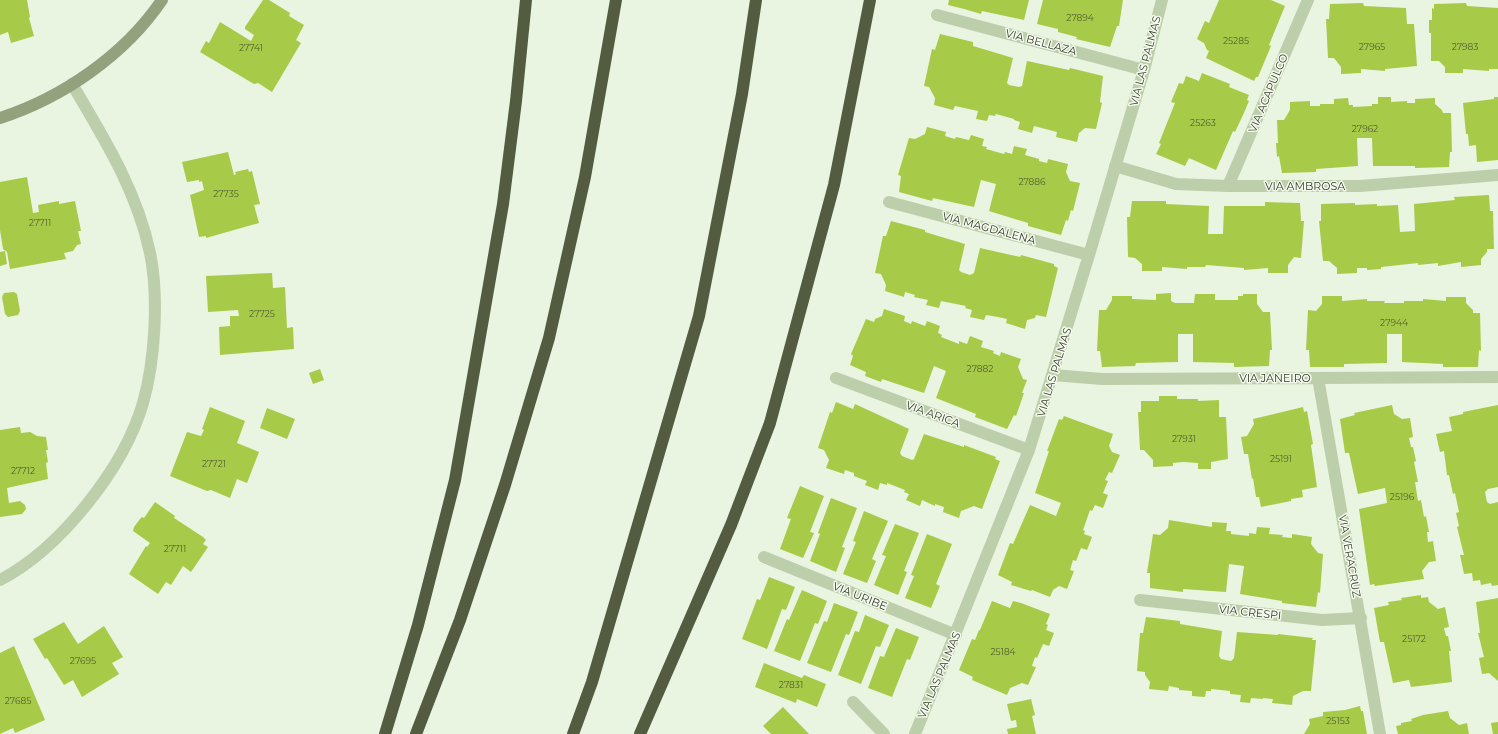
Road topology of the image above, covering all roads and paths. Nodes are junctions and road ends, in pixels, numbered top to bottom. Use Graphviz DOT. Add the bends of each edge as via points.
graph roads {
  1 [pos="162,0"];
  2 [pos="526,0"];
  3 [pos="616,0"];
  4 [pos="756,0"];
  5 [pos="870,0"];
  6 [pos="1162,0"];
  7 [pos="1308,0"];
  8 [pos="937,15"];
  9 [pos="1144,70"];
  10 [pos="72,84"];
  11 [pos="0,118"];
  12 [pos="1115,166"];
  13 [pos="1498,175"];
  14 [pos="1228,186"];
  15 [pos="889,202"];
  16 [pos="1089,255"];
  17 [pos="1053,374"];
  18 [pos="1498,377"];
  19 [pos="836,378"];
  20 [pos="1318,378"];
  21 [pos="1029,450"];
  22 [pos="764,557"];
  23 [pos="0,580"];
  24 [pos="1140,600"];
  25 [pos="1361,618"];
  26 [pos="956,635"];
  27 [pos="853,702"];
  28 [pos="385,734"];
  29 [pos="416,734"];
  30 [pos="573,734"];
  31 [pos="640,734"];
  32 [pos="884,734"];
  33 [pos="915,734"];
  34 [pos="1380,734"];
  1 -- 10 [label="street" via="130,38"];
  2 -- 28 [label="highway" via="503,204 455,480 418,625"];
  3 -- 29 [label="highway" via="585,177 549,338 460,620"];
  4 -- 30 [label="highway" via="742,94 699,316 592,682"];
  5 -- 31 [label="highway" via="834,184 770,422 731,525"];
  6 -- 9 [label="street, VIA LAS PALMAS"];
  7 -- 14 [label="street, VIA ACAPULCO"];
  8 -- 9 [label="street, VIA BELLAZA"];
  9 -- 12 [label="street, VIA LAS PALMAS"];
  10 -- 11 [label="street"];
  10 -- 23 [label="street" via="120,166 137,206 150,254 155,307 154,350 143,403 126,445 98,490 57,539"];
  12 -- 14 [label="street, VIA AMBROSA" via="1176,184"];
  12 -- 16 [label="street, VIA LAS PALMAS"];
  13 -- 14 [label="street, VIA AMBROSA" via="1360,186"];
  15 -- 16 [label="street, VIA MAGDALENA"];
  16 -- 17 [label="street, VIA LAS PALMAS"];
  17 -- 20 [label="street, VIA JANEIRO" via="1102,379"];
  17 -- 21 [label="street, VIA LAS PALMAS"];
  18 -- 20 [label="street, VIA JANEIRO"];
  19 -- 21 [label="street, VIA ARICA"];
  20 -- 25 [label="street, VIA VERACRUZ"];
  21 -- 26 [label="street, VIA LAS PALMAS"];
  22 -- 26 [label="street, VIA URIBE"];
  24 -- 25 [label="street, VIA CRESPI" via="1322,620"];
  25 -- 34 [label="street, VIA VERACRUZ"];
  26 -- 33 [label="street, VIA LAS PALMAS"];
  27 -- 32 [label="street"];
}
